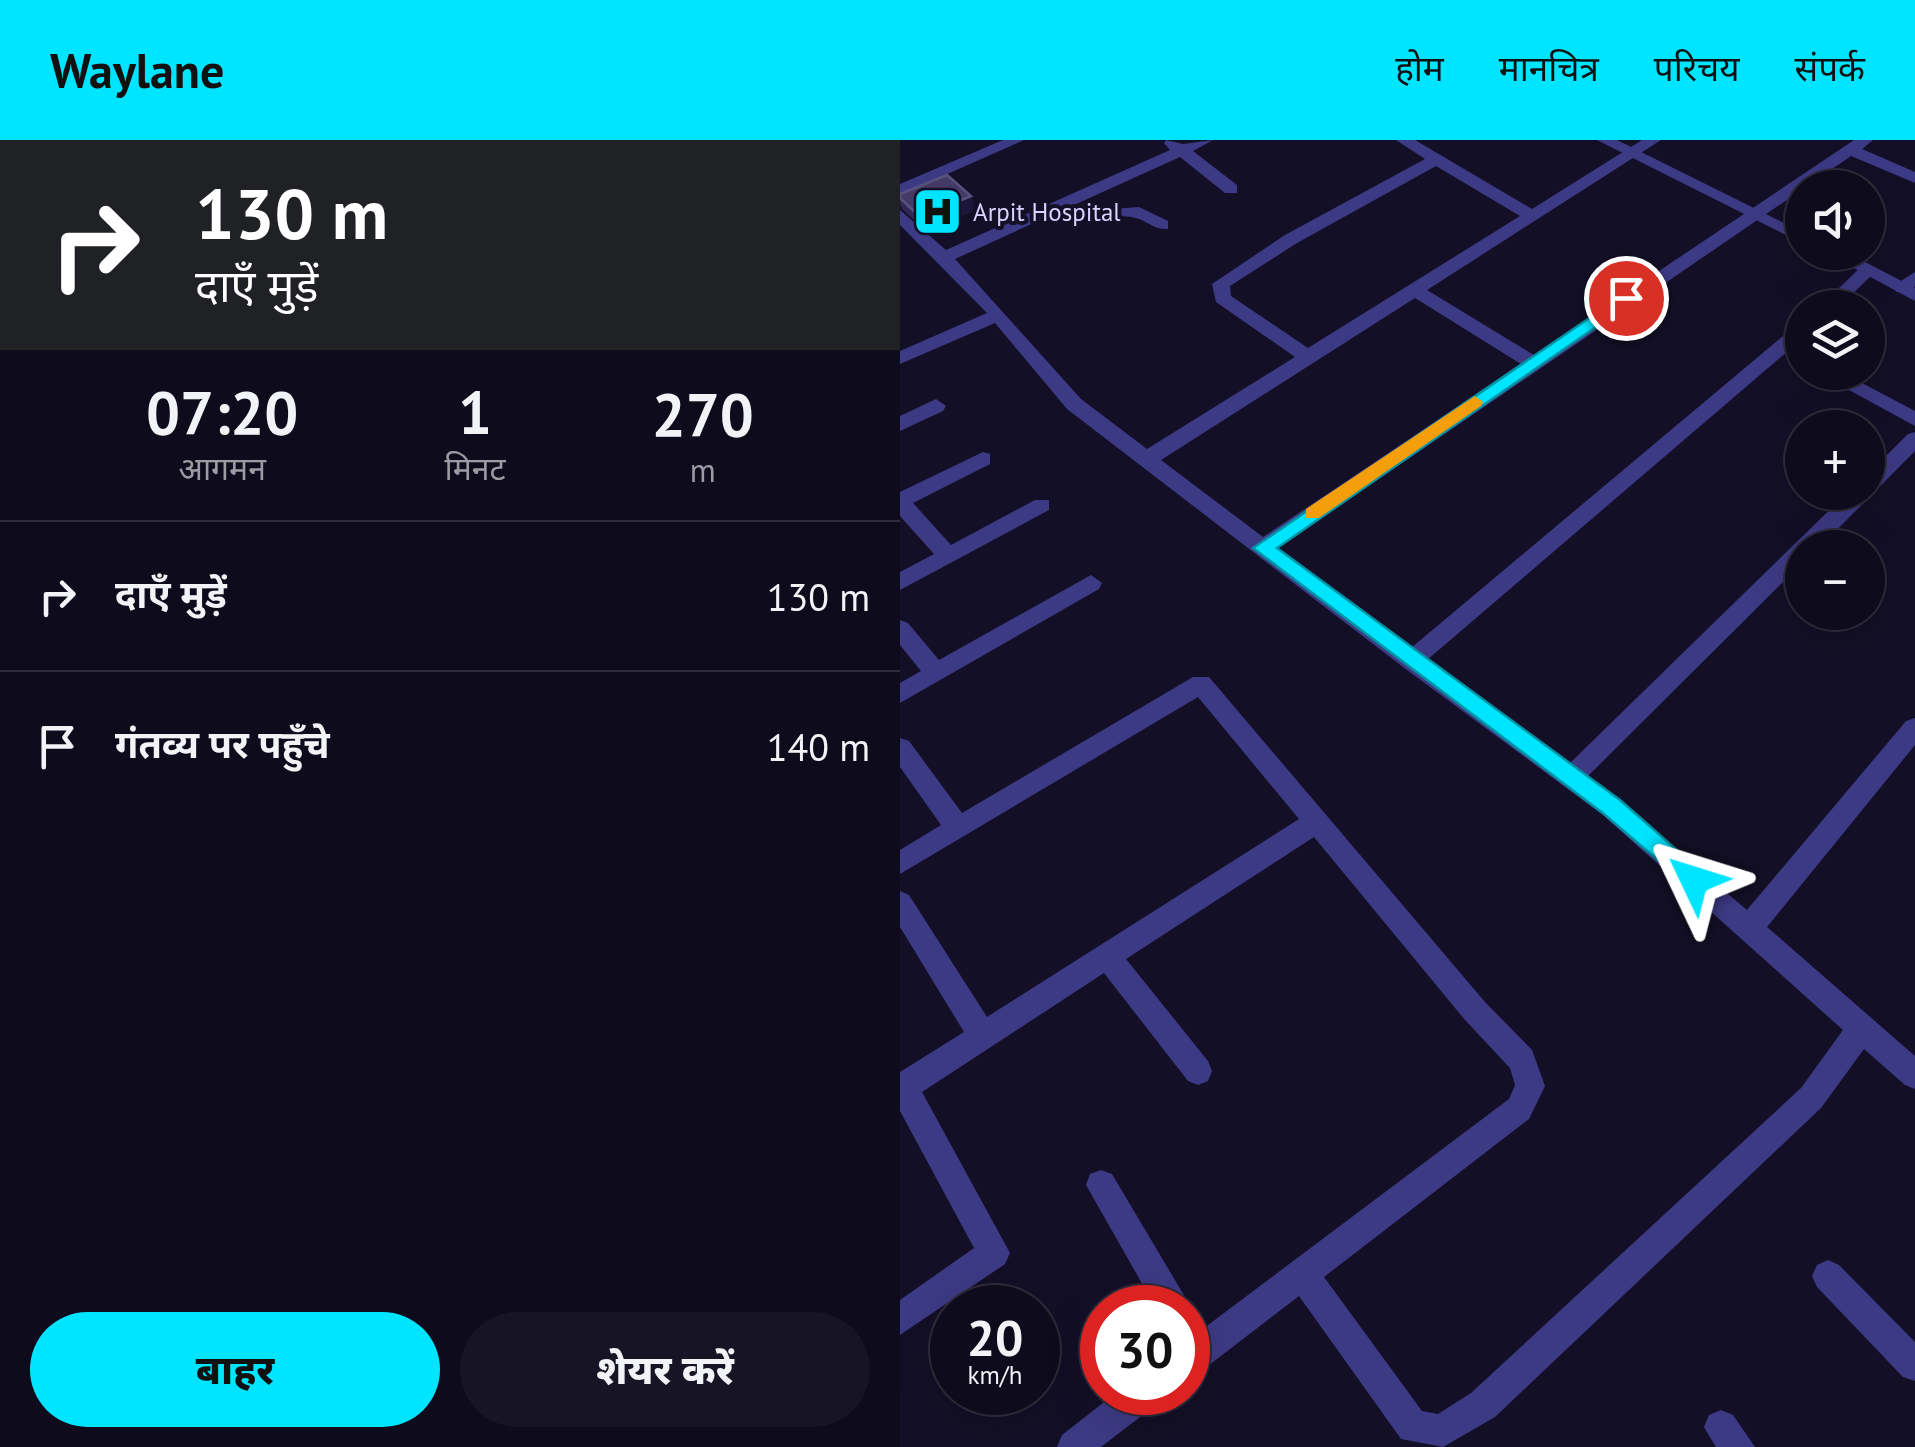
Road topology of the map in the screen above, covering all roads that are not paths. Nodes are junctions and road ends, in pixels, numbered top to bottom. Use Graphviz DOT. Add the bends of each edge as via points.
graph roads {
  1 [pos="1016,140"];
  2 [pos="1205,140"];
  3 [pos="1404,140"];
  4 [pos="1604,140"];
  5 [pos="1654,140"];
  6 [pos="1175,145"];
  7 [pos="1858,145"];
  8 [pos="1630,152"];
  9 [pos="1437,159"];
  10 [pos="1915,178"];
  11 [pos="1230,189"];
  12 [pos="900,190"];
  13 [pos="1060,205"];
  14 [pos="1752,212"];
  15 [pos="900,215"];
  16 [pos="1531,215"];
  17 [pos="1162,225"];
  18 [pos="1785,229"];
  19 [pos="943,258"];
  20 [pos="1868,270"];
  21 [pos="1911,287"];
  22 [pos="1414,290"];
  23 [pos="1846,290"];
  24 [pos="997,315"];
  25 [pos="1785,347"];
  26 [pos="1782,350"];
  27 [pos="1785,352"];
  28 [pos="1308,356"];
  29 [pos="900,358"];
  30 [pos="1532,362"];
  31 [pos="1859,390"];
  32 [pos="936,406"];
  33 [pos="1915,419"];
  34 [pos="900,424"];
  35 [pos="1915,439"];
  36 [pos="983,458"];
  37 [pos="1145,460"];
  38 [pos="1885,469"];
  39 [pos="900,501"];
  40 [pos="1042,505"];
  41 [pos="1843,510"];
  42 [pos="1823,530"];
  43 [pos="1263,548"];
  44 [pos="948,556"];
  45 [pos="1785,568"];
  46 [pos="900,582"];
  47 [pos="1091,582"];
  48 [pos="900,629"];
  49 [pos="1411,662"];
  50 [pos="936,673"];
  51 [pos="900,694"];
  52 [pos="1915,728"];
  53 [pos="900,748"];
  54 [pos="1571,776"];
  55 [pos="1319,820"];
  56 [pos="957,827"];
  57 [pos="900,863"];
  58 [pos="900,903"];
  59 [pos="1749,928"];
  60 [pos="1108,956"];
  61 [pos="1862,1028"];
  62 [pos="983,1036"];
  63 [pos="1198,1071"];
  64 [pos="1915,1075"];
  65 [pos="902,1088"];
  66 [pos="1101,1184"];
  67 [pos="1302,1274"];
  68 [pos="1828,1276"];
  69 [pos="1160,1285"];
  70 [pos="900,1319"];
  71 [pos="1210,1335"];
  72 [pos="1915,1364"];
  73 [pos="1115,1415"];
  74 [pos="1074,1447"];
  1 -- 12 [label="street"];
  2 -- 6 [label="street"];
  3 -- 9 [label="street"];
  4 -- 8 [label="street"];
  5 -- 8 [label="street"];
  6 -- 11 [label="street"];
  6 -- 13 [label="street"];
  7 -- 10 [label="street"];
  7 -- 14 [label="street"];
  8 -- 14 [label="street"];
  8 -- 16 [label="street"];
  9 -- 16 [label="street"];
  9 -- 28 [label="street" via="1221,284 1222,298"];
  13 -- 17 [label="street" via="1084,216 1139,212"];
  13 -- 19 [label="street"];
  14 -- 18 [label="street"];
  14 -- 30 [label="street"];
  15 -- 19 [label="street"];
  16 -- 22 [label="street"];
  19 -- 24 [label="street"];
  20 -- 21 [label="street"];
  20 -- 23 [label="street"];
  22 -- 28 [label="street"];
  22 -- 30 [label="street"];
  24 -- 29 [label="street"];
  24 -- 37 [label="street" via="1074,404"];
  25 -- 26 [label="street"];
  26 -- 27 [label="street"];
  26 -- 49 [label="street"];
  28 -- 37 [label="street"];
  30 -- 43 [label="street"];
  31 -- 33 [label="street"];
  32 -- 34 [label="street"];
  35 -- 38 [label="street"];
  36 -- 39 [label="street"];
  37 -- 43 [label="street"];
  39 -- 44 [label="street"];
  40 -- 44 [label="street"];
  41 -- 42 [label="street"];
  43 -- 49 [label="street"];
  44 -- 46 [label="street"];
  45 -- 54 [label="street"];
  47 -- 50 [label="street"];
  48 -- 50 [label="street"];
  49 -- 54 [label="street"];
  50 -- 51 [label="street"];
  52 -- 59 [label="street"];
  53 -- 56 [label="street"];
  54 -- 59 [label="street"];
  55 -- 56 [label="street" via="1201,684"];
  55 -- 60 [label="street"];
  55 -- 67 [label="street" via="1522,1060 1530,1086 1519,1109"];
  56 -- 57 [label="street"];
  58 -- 62 [label="street"];
  59 -- 61 [label="street"];
  60 -- 62 [label="street"];
  60 -- 63 [label="street"];
  61 -- 64 [label="street"];
  61 -- 67 [label="street" via="1811,1098 1484,1405 1441,1430 1414,1427"];
  62 -- 65 [label="street"];
  65 -- 70 [label="street" via="994,1253"];
  66 -- 69 [label="street"];
  67 -- 71 [label="street"];
  68 -- 72 [label="street"];
  73 -- 74 [label="street"];
}
